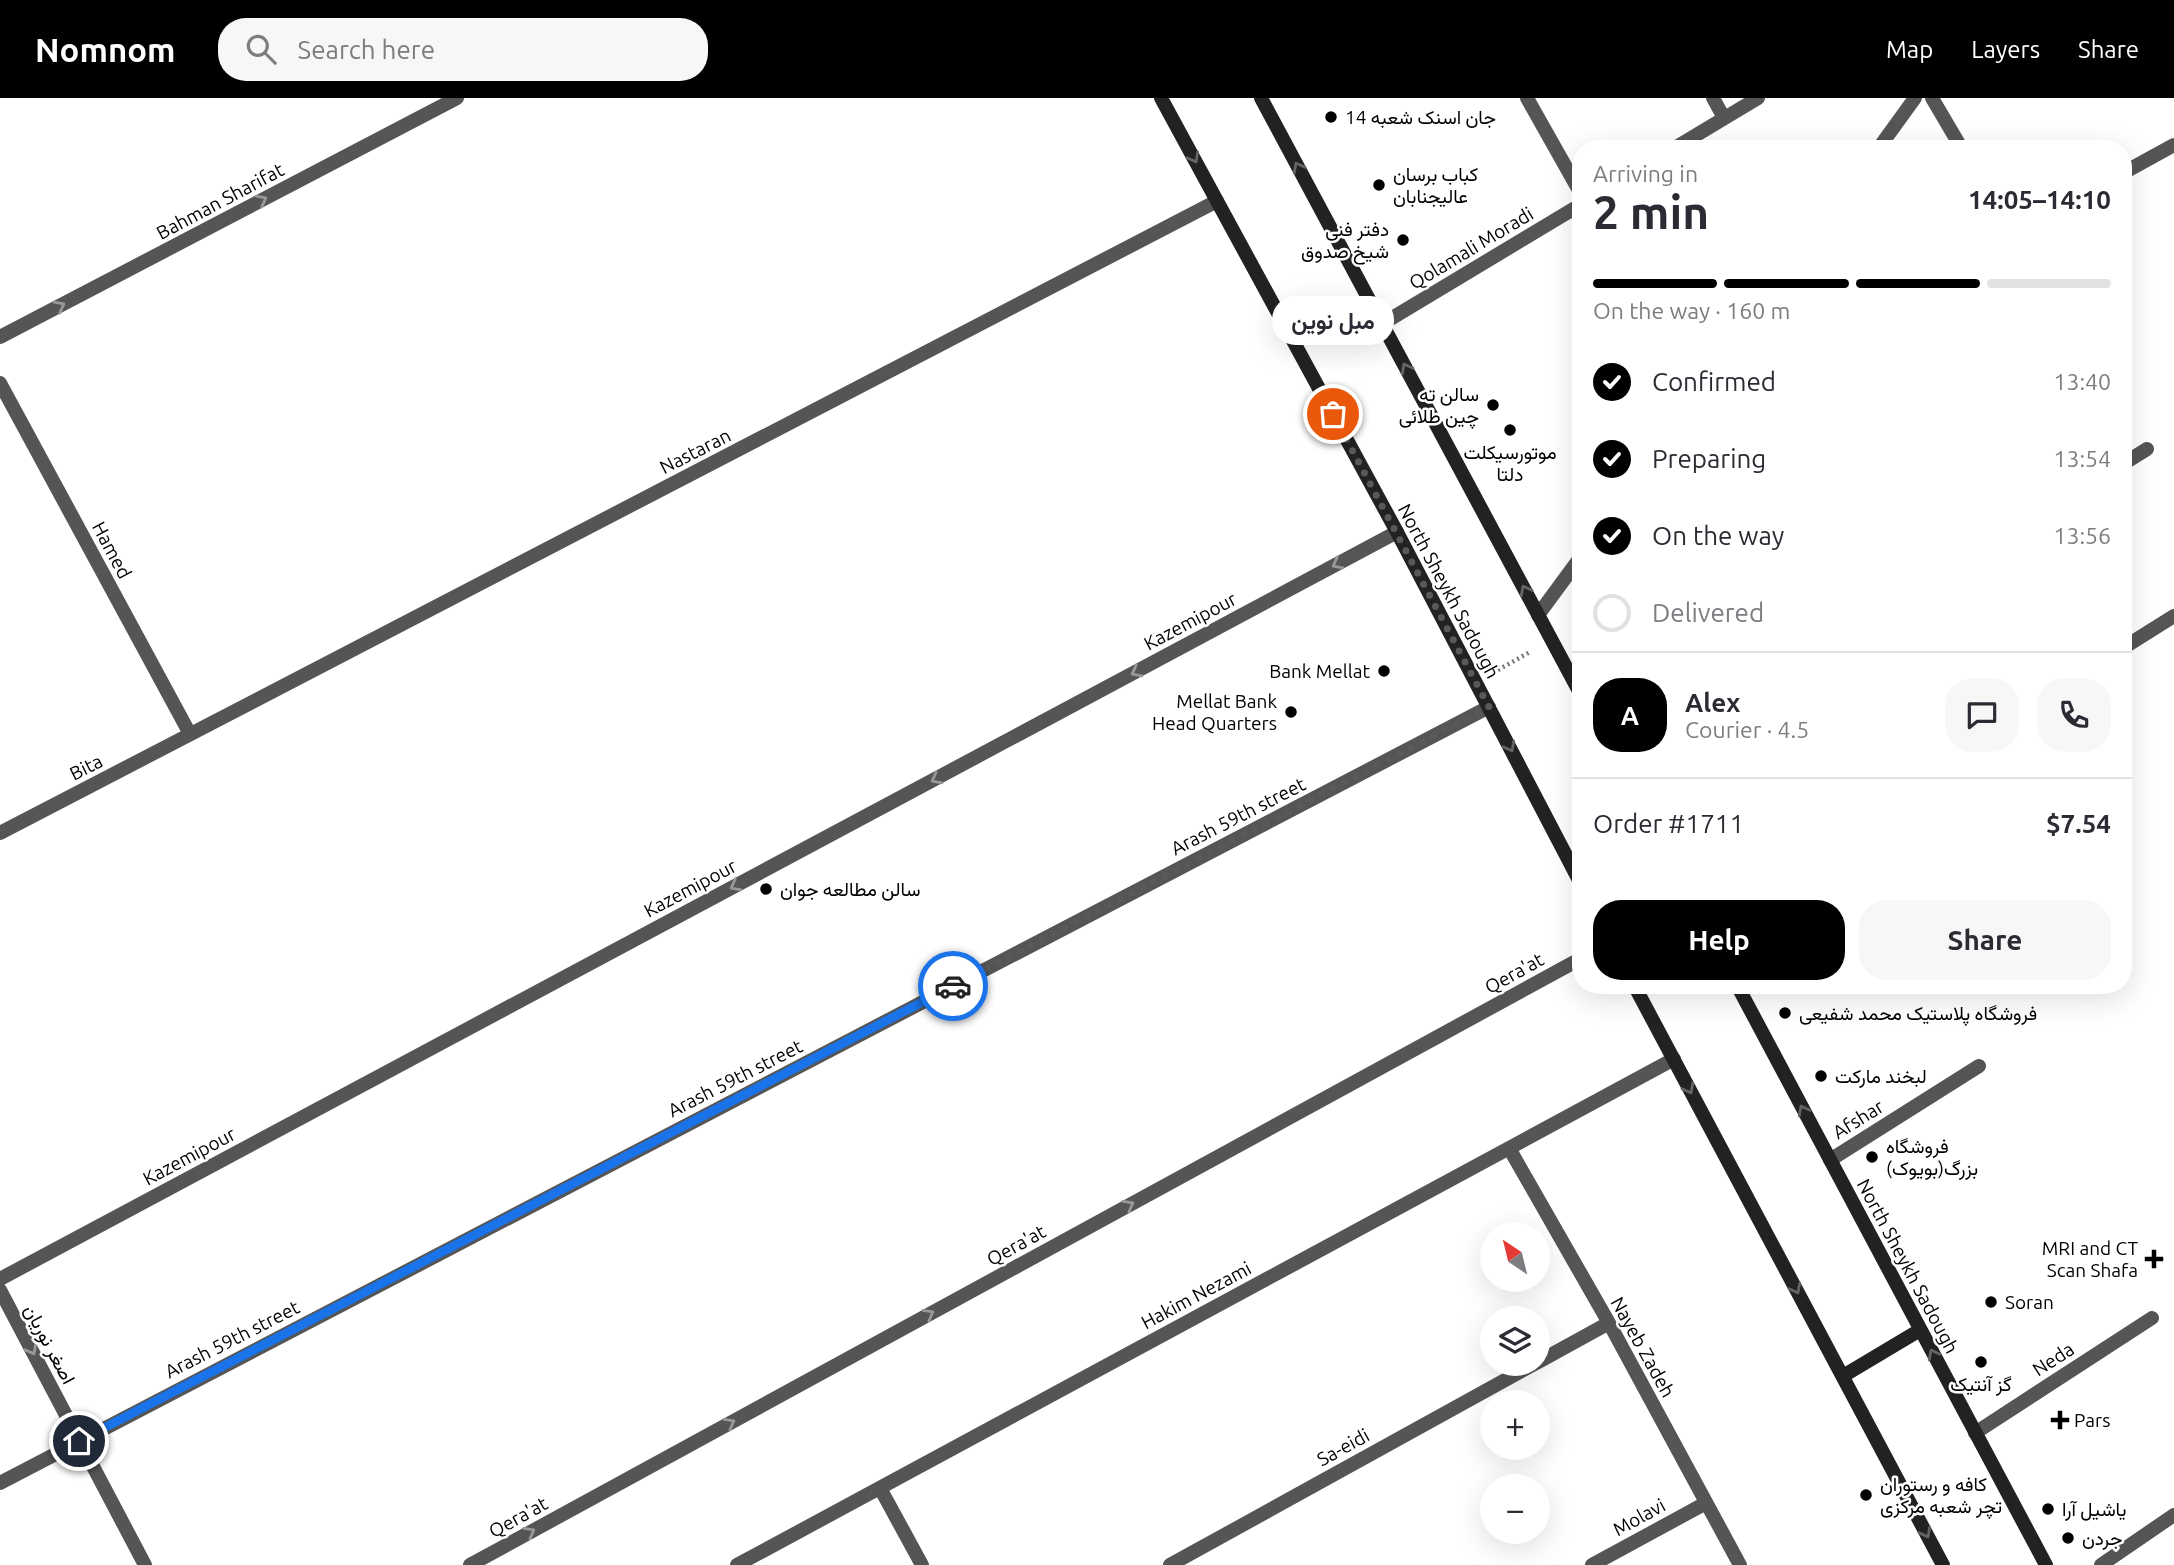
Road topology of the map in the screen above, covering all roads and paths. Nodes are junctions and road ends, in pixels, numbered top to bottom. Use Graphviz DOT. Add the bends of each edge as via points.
graph roads {
  1 [pos="457,98"];
  2 [pos="1161,98"];
  3 [pos="1261,98"];
  4 [pos="1527,98"];
  5 [pos="1713,98"];
  6 [pos="1758,98"];
  7 [pos="1914,98"];
  8 [pos="1932,98"];
  9 [pos="1724,118"];
  10 [pos="1689,140"];
  11 [pos="1884,140"];
  12 [pos="1957,140"];
  13 [pos="2174,145"];
  14 [pos="2132,168"];
  15 [pos="1572,178"];
  16 [pos="1217,201"];
  17 [pos="1572,210"];
  18 [pos="1382,324"];
  19 [pos="0,337"];
  20 [pos="0,383"];
  21 [pos="2147,449"];
  22 [pos="2132,458"];
  23 [pos="1397,532"];
  24 [pos="1572,569"];
  25 [pos="1538,615"];
  26 [pos="2174,617"];
  27 [pos="1552,640"];
  28 [pos="2132,643"];
  29 [pos="1572,678"];
  30 [pos="1475,682"];
  31 [pos="1489,707"];
  32 [pos="190,734"];
  33 [pos="0,833"];
  34 [pos="1572,867"];
  35 [pos="1572,963"];
  36 [pos="1639,994"];
  37 [pos="1742,994"];
  38 [pos="1674,1059"];
  39 [pos="1979,1066"];
  40 [pos="1509,1148"];
  41 [pos="1830,1160"];
  42 [pos="0,1279"];
  43 [pos="0,1290"];
  44 [pos="2152,1318"];
  45 [pos="1609,1323"];
  46 [pos="1920,1330"];
  47 [pos="1550,1356"];
  48 [pos="1513,1376"];
  49 [pos="1843,1376"];
  50 [pos="1975,1433"];
  51 [pos="79,1441"];
  52 [pos="0,1483"];
  53 [pos="880,1488"];
  54 [pos="1706,1503"];
  55 [pos="2174,1515"];
  56 [pos="145,1565"];
  57 [pos="470,1565"];
  58 [pos="737,1565"];
  59 [pos="922,1565"];
  60 [pos="1170,1565"];
  61 [pos="1592,1565"];
  62 [pos="1740,1565"];
  63 [pos="1943,1565"];
  64 [pos="2046,1565"];
  65 [pos="2101,1565"];
  19 -- 1 [label="street, Bahman Sharifat, one-way"];
  2 -- 16 [label="main road, North Sheykh Sadough, one-way"];
  18 -- 3 [label="main road, one-way"];
  4 -- 15 [label="street"];
  5 -- 9 [label="street"];
  6 -- 9 [label="street"];
  7 -- 11 [label="street"];
  8 -- 12 [label="street"];
  9 -- 10 [label="street"];
  13 -- 14 [label="street"];
  16 -- 23 [label="main road, North Sheykh Sadough"];
  16 -- 32 [label="street, Nastaran"];
  17 -- 18 [label="street, Qolamali Moradi"];
  25 -- 18 [label="main road, one-way"];
  20 -- 32 [label="street, Hamed"];
  21 -- 22 [label="street"];
  23 -- 30 [label="main road, North Sheykh Sadough"];
  23 -- 42 [label="street, Kazemipour, one-way"];
  24 -- 25 [label="street"];
  25 -- 27 [label="main road"];
  26 -- 28 [label="street"];
  27 -- 29 [label="main road"];
  27 -- 30 [label="path"];
  30 -- 31 [label="main road, North Sheykh Sadough"];
  31 -- 34 [label="main road, North Sheykh Sadough, one-way"];
  31 -- 51 [label="street, Arash 59th street"];
  32 -- 33 [label="street, Bita"];
  57 -- 35 [label="street, Qera'at, one-way"];
  36 -- 38 [label="main road"];
  41 -- 37 [label="main road, North Sheykh Sadough, one-way"];
  38 -- 40 [label="street, Hakim Nezami"];
  38 -- 49 [label="main road, one-way"];
  39 -- 41 [label="street, Afshar"];
  40 -- 45 [label="street, Nayeb Zadeh"];
  40 -- 53 [label="street, Hakim Nezami"];
  41 -- 46 [label="main road, North Sheykh Sadough"];
  43 -- 51 [label="street, اصغر نوریان, one-way"];
  44 -- 50 [label="street, Neda"];
  45 -- 47 [label="street, Sa-eidi"];
  45 -- 54 [label="street, Nayeb Zadeh"];
  46 -- 49 [label="main road"];
  50 -- 46 [label="main road, North Sheykh Sadough, one-way"];
  48 -- 60 [label="street, Sa-eidi"];
  49 -- 63 [label="main road, one-way"];
  50 -- 64 [label="main road, North Sheykh Sadough"];
  51 -- 52 [label="street, Arash 59th street"];
  51 -- 56 [label="street, اصغر نوریان"];
  53 -- 58 [label="street, Hakim Nezami"];
  53 -- 59 [label="street"];
  54 -- 61 [label="street, Molavi"];
  54 -- 62 [label="street, Nayeb Zadeh"];
  55 -- 65 [label="street"];
}
